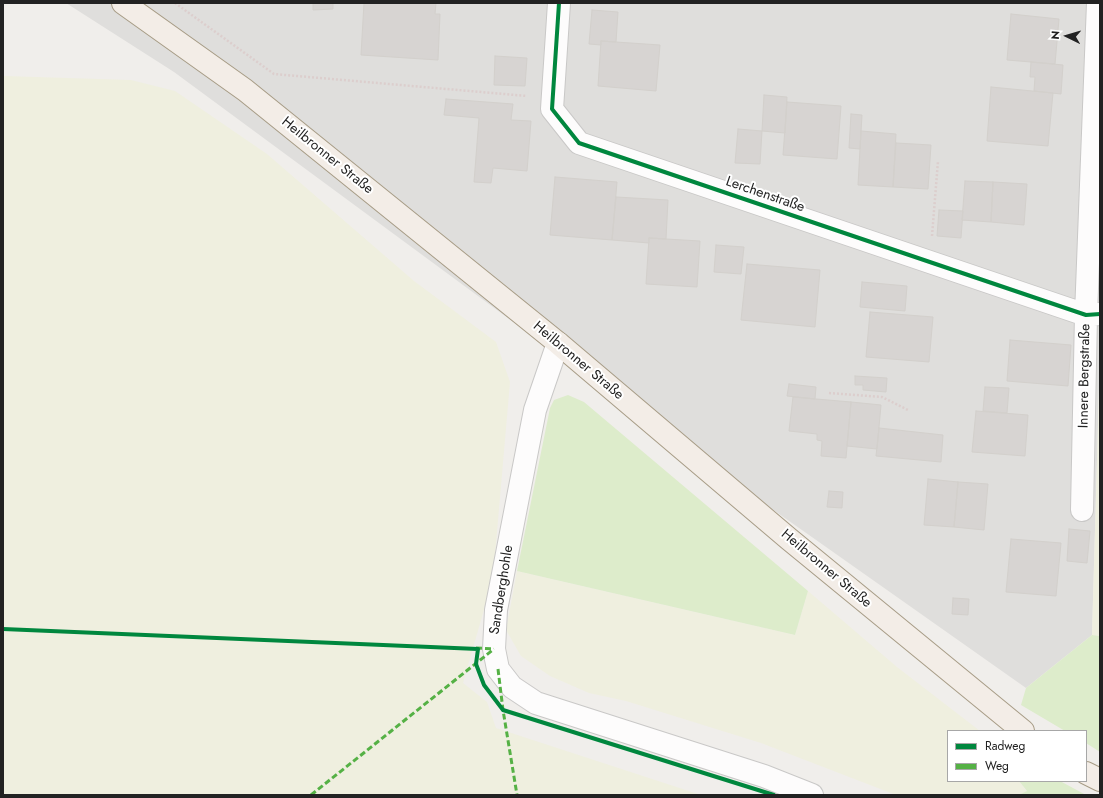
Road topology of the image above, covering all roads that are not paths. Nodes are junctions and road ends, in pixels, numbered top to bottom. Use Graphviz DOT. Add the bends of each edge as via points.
graph roads {
  1 [pos="123,3"];
  2 [pos="559,3"];
  3 [pos="1098,3"];
  4 [pos="1093,314"];
  5 [pos="558,343"];
  6 [pos="1082,510"];
  7 [pos="1022,730"];
  8 [pos="1087,774"];
  9 [pos="1100,780"];
  10 [pos="812,795"];
  1 -- 5 [label="main road, Heilbronner Straße" via="246,90"];
  2 -- 4 [label="street, Lerchenstraße" via="552,109 579,143"];
  3 -- 4 [label="street, Innere Bergstraße"];
  4 -- 6 [label="street, Innere Bergstraße"];
  5 -- 7 [label="main road, Heilbronner Straße" via="777,529"];
  5 -- 10 [label="street, Sandberghohle" via="535,410 496,610 494,649 498,669 512,687 536,703 764,776"];
  8 -- 9 [label="main road"];
}
